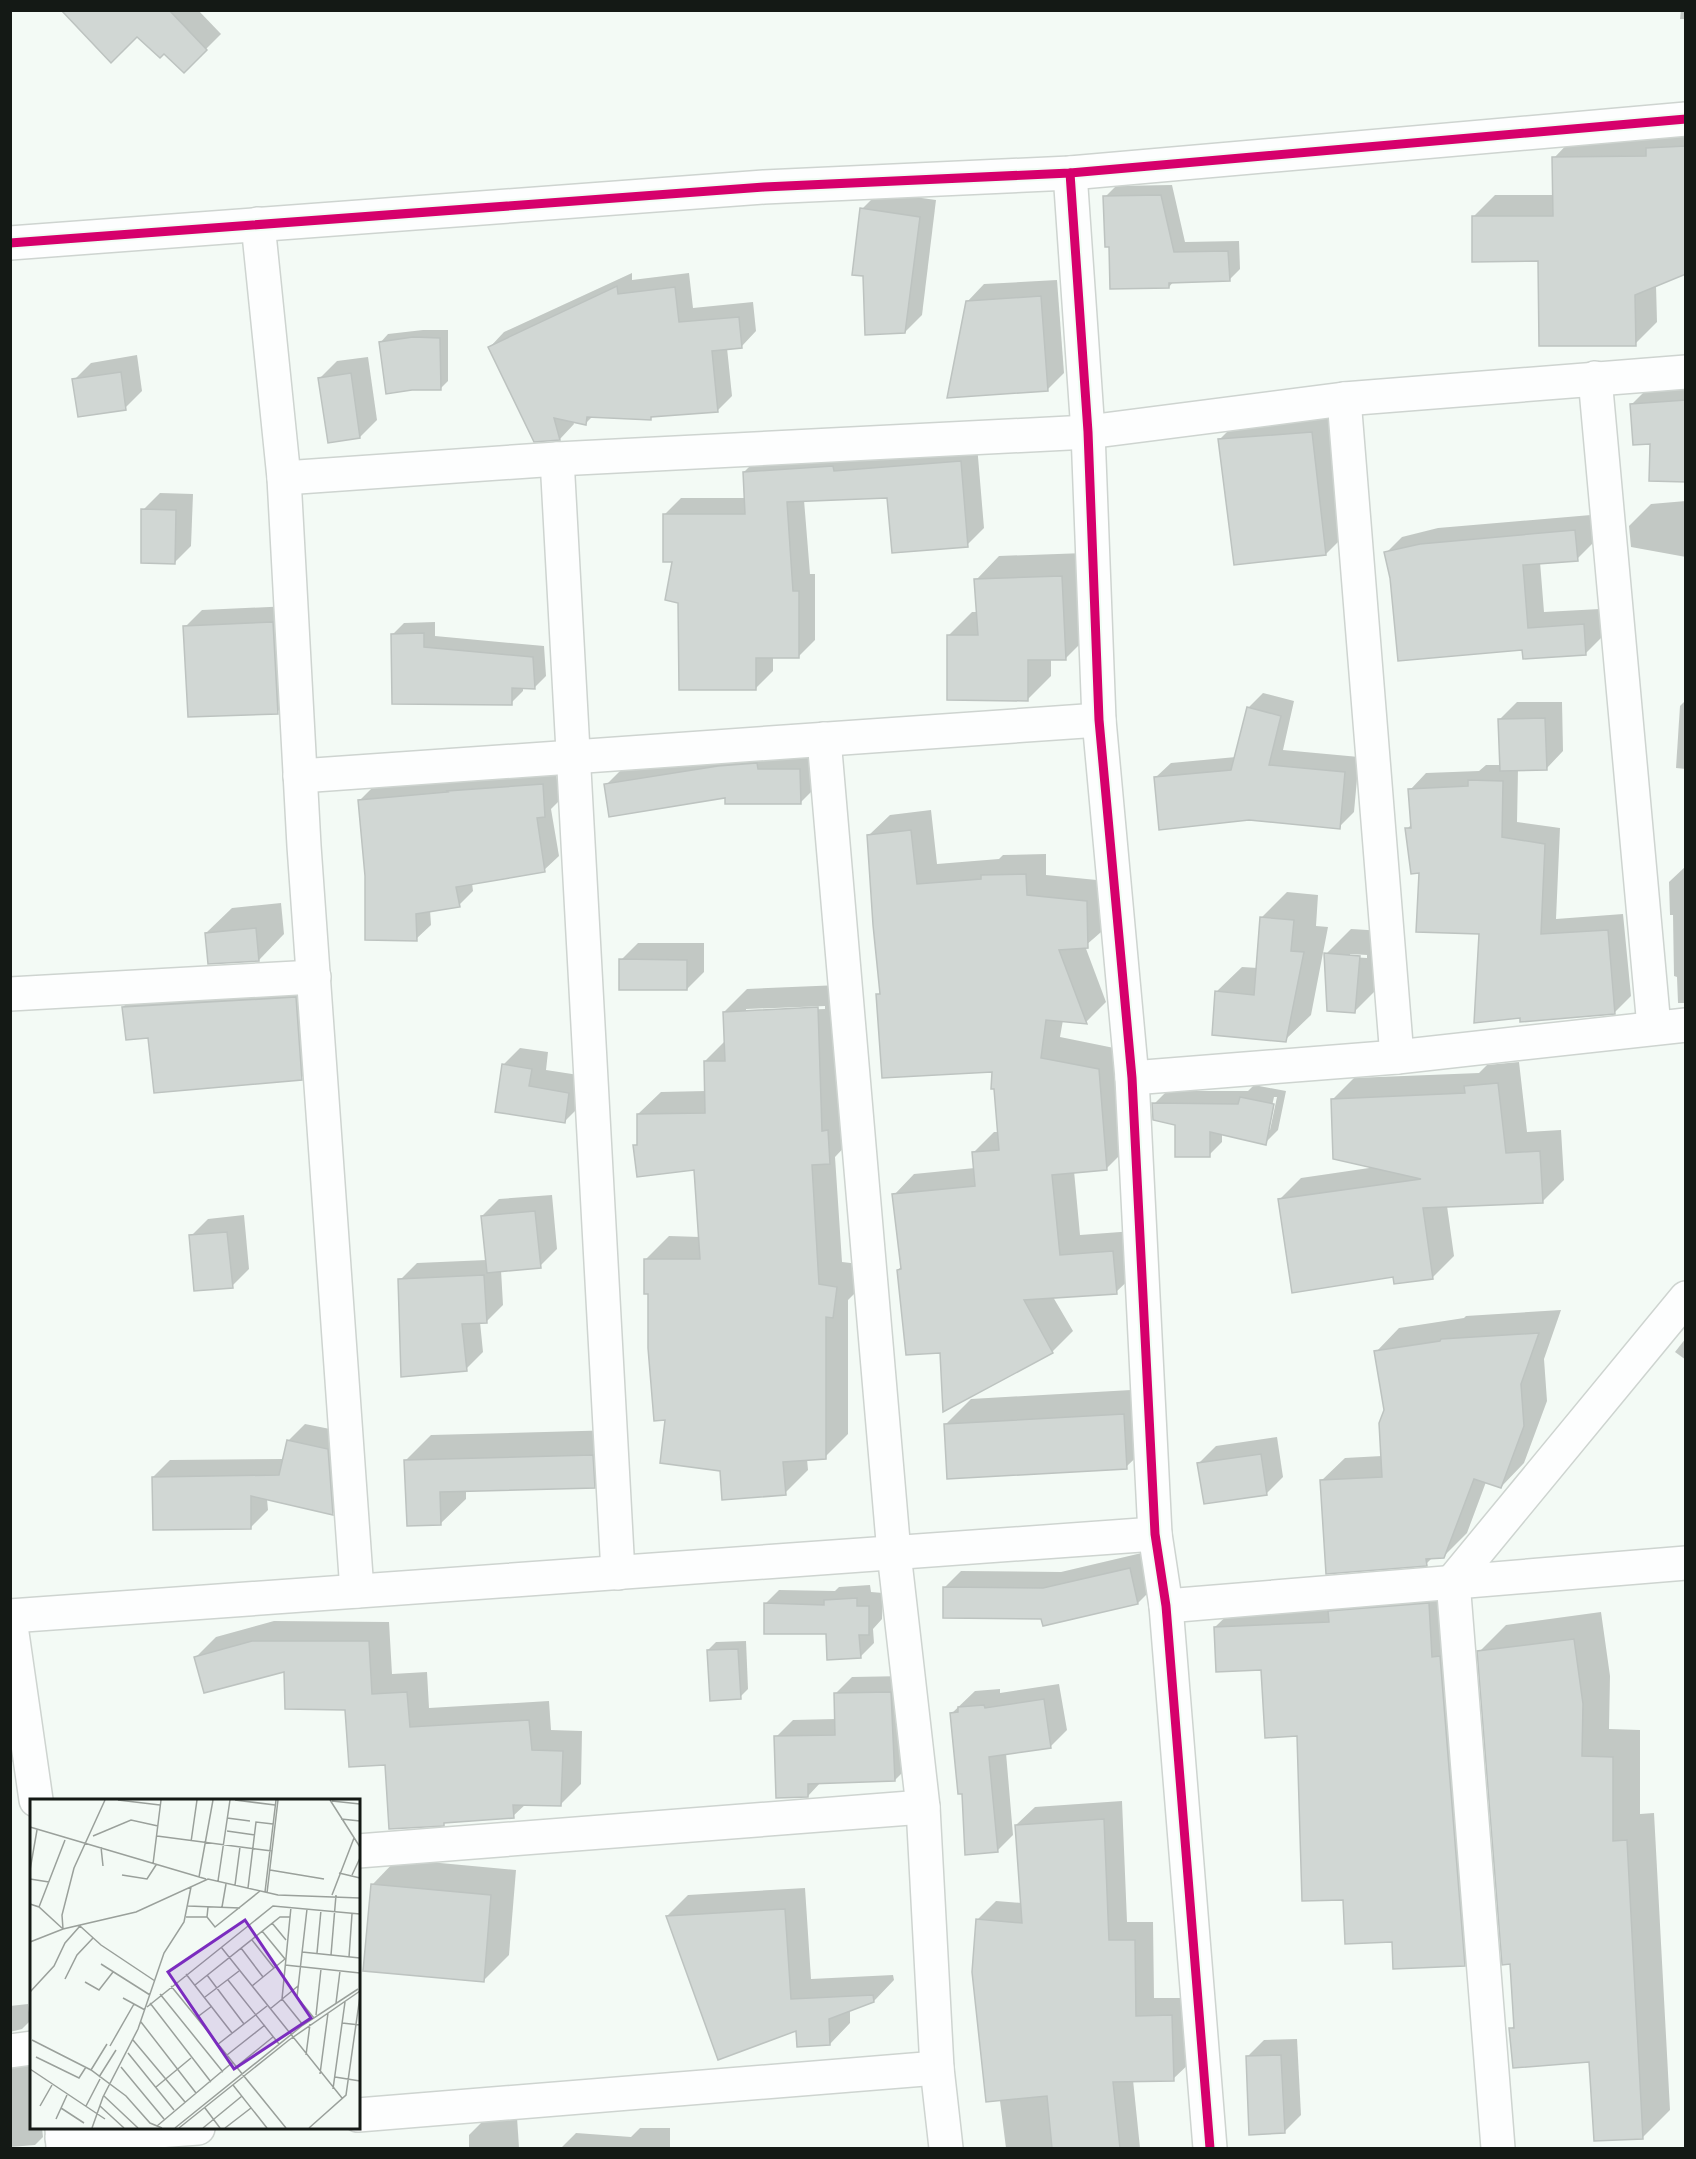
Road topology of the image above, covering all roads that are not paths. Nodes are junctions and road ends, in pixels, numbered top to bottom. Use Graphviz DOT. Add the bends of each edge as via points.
graph roads {
  1 [pos="1686,119"];
  2 [pos="1070,172"];
  3 [pos="258,224"];
  4 [pos="10,243"];
  5 [pos="1686,372"];
  6 [pos="1595,378"];
  7 [pos="1344,399"];
  8 [pos="1088,432"];
  9 [pos="557,459"];
  10 [pos="284,478"];
  11 [pos="1099,720"];
  12 [pos="824,739"];
  13 [pos="574,757"];
  14 [pos="300,776"];
  15 [pos="314,977"];
  16 [pos="10,994"];
  17 [pos="1670,1026"];
  18 [pos="1397,1057"];
  19 [pos="1132,1078"];
  20 [pos="1686,1298"];
  21 [pos="1155,1534"];
  22 [pos="894,1553"];
  23 [pos="1686,1563"];
  24 [pos="618,1573"];
  25 [pos="1453,1581"];
  26 [pos="357,1591"];
  27 [pos="1166,1606"];
  28 [pos="10,1617"];
  29 [pos="36,1799"];
  30 [pos="923,1807"];
  31 [pos="360,1851"];
  32 [pos="30,2048"];
  33 [pos="10,2051"];
  34 [pos="937,2068"];
  35 [pos="360,2115"];
  36 [pos="173,2129"];
  37 [pos="62,2138"];
  38 [pos="946,2148"];
  39 [pos="1210,2148"];
  40 [pos="1498,2148"];
  1 -- 2 [label="street"];
  2 -- 3 [label="street" via="764,187"];
  2 -- 8 [label="street"];
  3 -- 4 [label="street"];
  3 -- 10 [label="street"];
  5 -- 6 [label="street"];
  6 -- 7 [label="street"];
  6 -- 17 [label="street"];
  7 -- 8 [label="street"];
  7 -- 18 [label="street"];
  8 -- 9 [label="street"];
  8 -- 11 [label="street"];
  9 -- 10 [label="street"];
  9 -- 13 [label="street"];
  10 -- 14 [label="street"];
  11 -- 12 [label="street"];
  11 -- 19 [label="street"];
  12 -- 13 [label="street"];
  12 -- 22 [label="street"];
  13 -- 14 [label="street"];
  13 -- 24 [label="street"];
  14 -- 15 [label="street"];
  15 -- 16 [label="street"];
  15 -- 26 [label="street"];
  17 -- 18 [label="street"];
  18 -- 19 [label="street"];
  19 -- 21 [label="street"];
  20 -- 25 [label="street"];
  21 -- 22 [label="street"];
  21 -- 27 [label="street"];
  22 -- 24 [label="street"];
  22 -- 30 [label="street"];
  23 -- 25 [label="street"];
  24 -- 26 [label="street"];
  25 -- 27 [label="street"];
  25 -- 40 [label="street"];
  26 -- 28 [label="street"];
  27 -- 39 [label="street"];
  28 -- 29 [label="street"];
  30 -- 31 [label="street"];
  30 -- 34 [label="street"];
  32 -- 33 [label="street"];
  34 -- 35 [label="street"];
  34 -- 38 [label="street"];
  36 -- 37 [label="street"];
}
